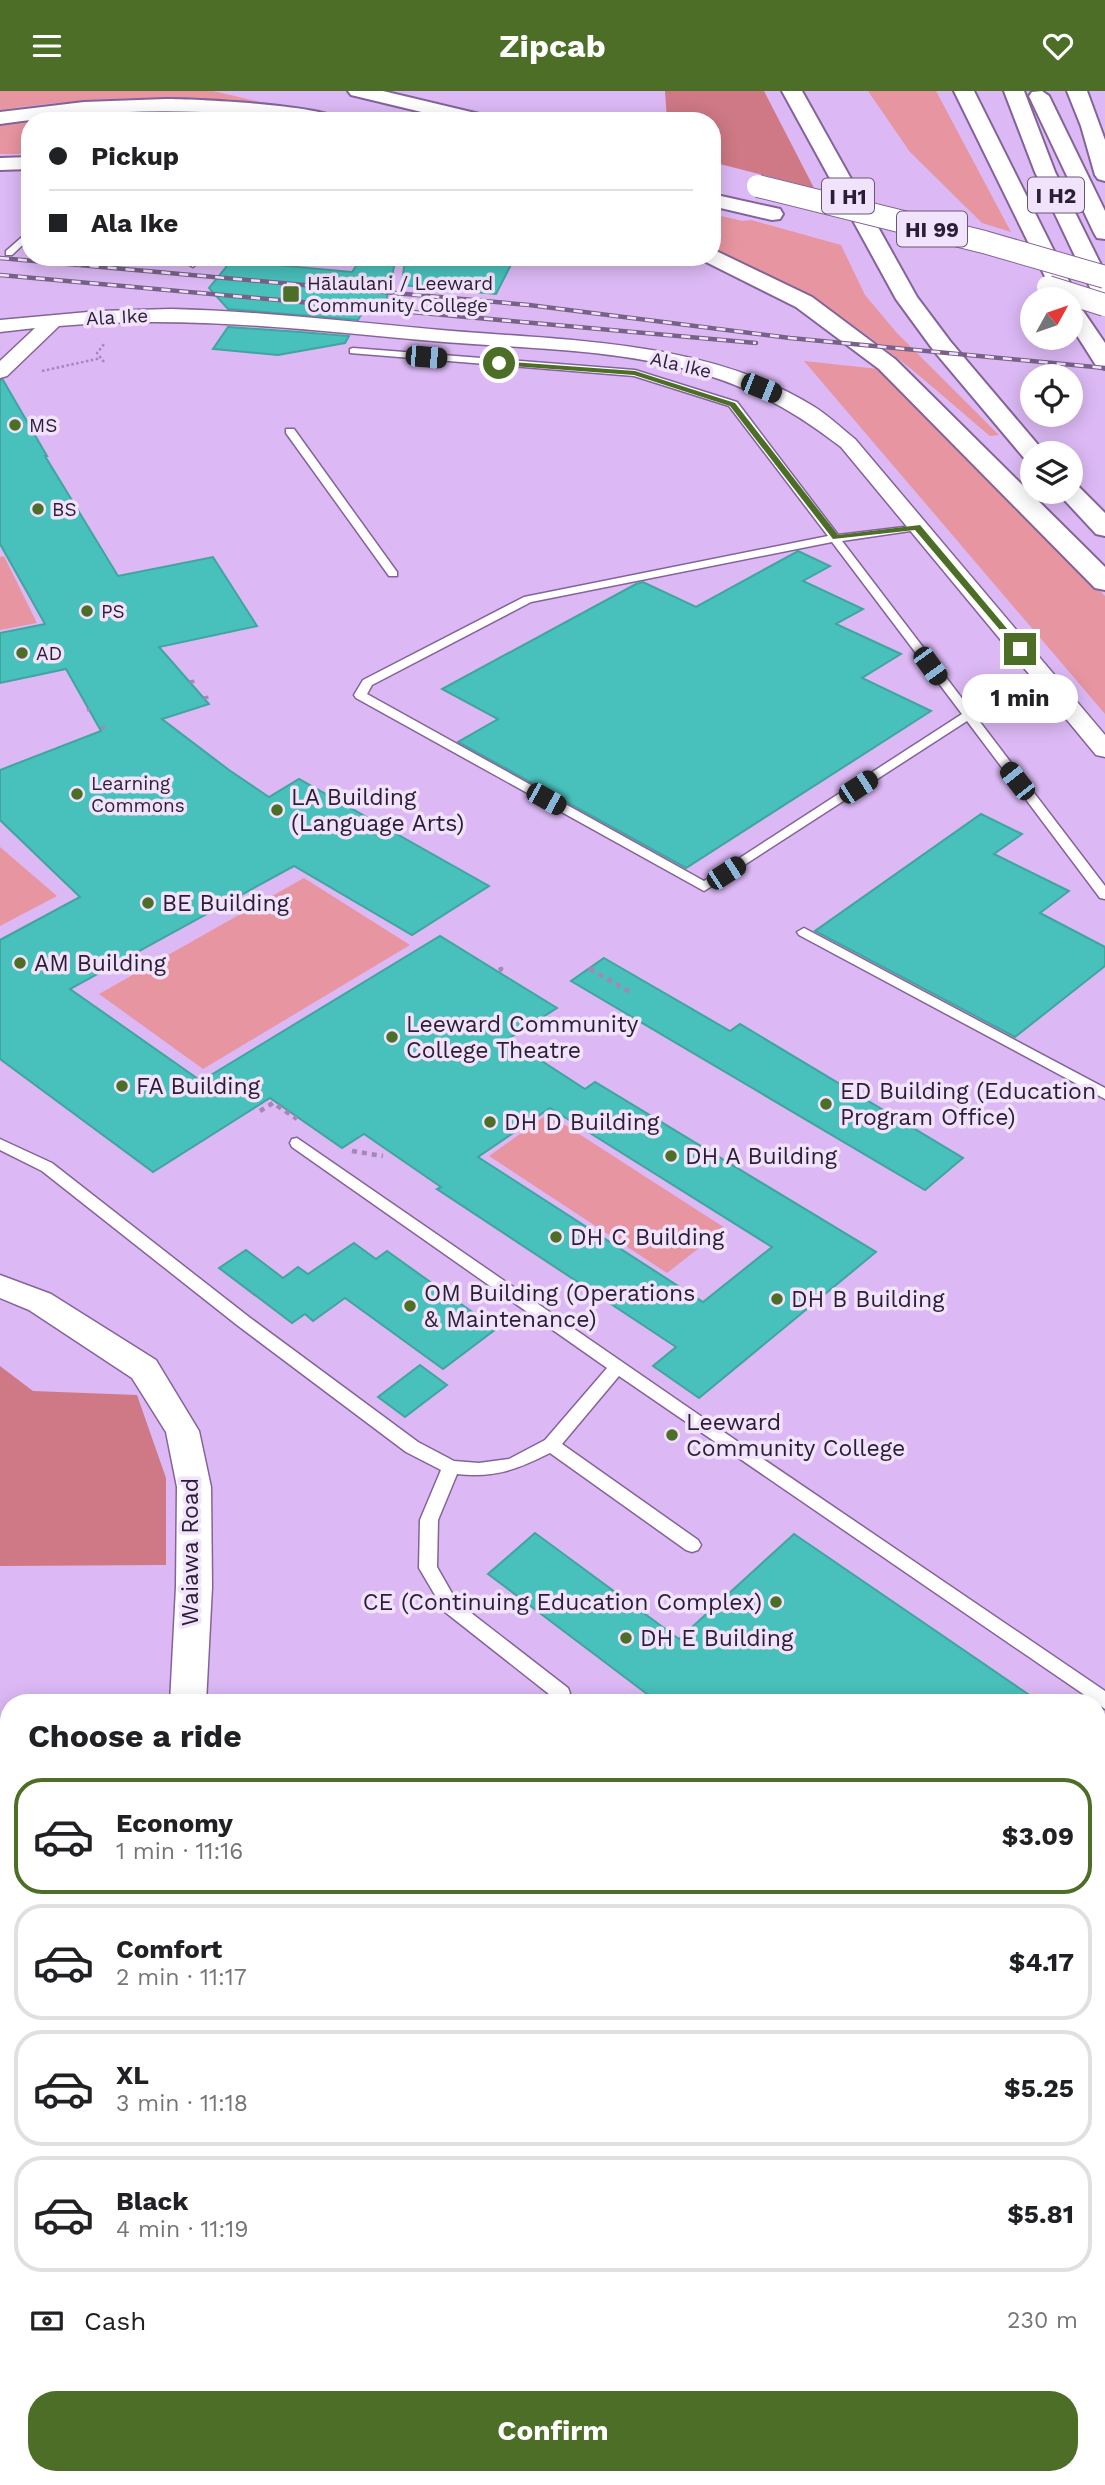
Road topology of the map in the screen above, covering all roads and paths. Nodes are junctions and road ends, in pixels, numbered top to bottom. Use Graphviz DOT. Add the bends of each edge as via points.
graph roads {
  1 [pos="262,91"];
  2 [pos="358,91"];
  3 [pos="792,91"];
  4 [pos="813,91"];
  5 [pos="964,91"];
  6 [pos="1014,91"];
  7 [pos="1037,91"];
  8 [pos="1077,91"];
  9 [pos="40,112"];
  10 [pos="298,112"];
  11 [pos="328,112"];
  12 [pos="447,112"];
  13 [pos="21,115"];
  14 [pos="0,118"];
  15 [pos="21,161"];
  16 [pos="0,162"];
  17 [pos="1105,175"];
  18 [pos="735,180"];
  19 [pos="721,202"];
  20 [pos="799,221"];
  21 [pos="840,230"];
  22 [pos="1105,233"];
  23 [pos="21,242"];
  24 [pos="908,247"];
  25 [pos="9,253"];
  26 [pos="721,260"];
  27 [pos="1105,277"];
  28 [pos="1024,280"];
  29 [pos="1061,287"];
  30 [pos="1105,296"];
  31 [pos="907,299"];
  32 [pos="1105,306"];
  33 [pos="54,320"];
  34 [pos="0,326"];
  35 [pos="1083,326"];
  36 [pos="353,351"];
  37 [pos="101,358"];
  38 [pos="1105,362"];
  39 [pos="42,371"];
  40 [pos="0,372"];
  41 [pos="290,431"];
  42 [pos="1023,441"];
  43 [pos="1082,504"];
  44 [pos="917,527"];
  45 [pos="1105,528"];
  46 [pos="836,538"];
  47 [pos="393,574"];
  48 [pos="1105,582"];
  49 [pos="196,681"];
  50 [pos="190,682"];
  51 [pos="967,716"];
  52 [pos="1105,750"];
  53 [pos="1105,895"];
  54 [pos="804,932"];
  55 [pos="589,968"];
  56 [pos="630,992"];
  57 [pos="1105,1094"];
  58 [pos="297,1143"];
  59 [pos="0,1144"];
  60 [pos="0,1286"];
  61 [pos="617,1367"];
  62 [pos="551,1445"];
  63 [pos="451,1467"];
  64 [pos="692,1545"];
  65 [pos="561,1693"];
  66 [pos="188,1694"];
  67 [pos="1095,1694"];
  1 -- 11 [label="main road"];
  2 -- 12 [label="main road"];
  3 -- 31 [label="main road, I H1"];
  4 -- 31 [label="main road"];
  5 -- 29 [label="main road"];
  6 -- 30 [label="main road, I H2" via="1045,172"];
  7 -- 22 [label="main road"];
  8 -- 17 [label="main road"];
  9 -- 10 [label="main road" via="87,105 167,103"];
  13 -- 14 [label="main road"];
  15 -- 16 [label="main road"];
  18 -- 27 [label="main road, HI 99, bridge"];
  19 -- 20 [label="main road"];
  21 -- 24 [label="main road, HI 99"];
  23 -- 25 [label="lane"];
  26 -- 48 [label="main road" via="804,302 887,364"];
  28 -- 32 [label="main road, bridge"];
  31 -- 42 [label="main road, I H1"];
  33 -- 34 [label="street, Ala Ike"];
  33 -- 40 [label="street, Ala Ike"];
  33 -- 44 [label="street, Ala Ike" via="215,316 591,349 684,364 784,397 829,425"];
  35 -- 38 [label="main road"];
  36 -- 46 [label="lane" via="635,373 733,404"];
  37 -- 39 [label="path"];
  41 -- 47 [label="lane"];
  43 -- 45 [label="main road"];
  44 -- 46 [label="lane"];
  44 -- 52 [label="street, Ala Ike"];
  46 -- 51 [label="lane"];
  46 -- 51 [label="lane" via="528,599 367,683 360,695 704,887"];
  49 -- 50 [label="path"];
  51 -- 53 [label="lane"];
  54 -- 57 [label="lane"];
  55 -- 56 [label="path"];
  58 -- 61 [label="lane"];
  59 -- 63 [label="lane" via="47,1167 412,1447"];
  60 -- 66 [label="street, Waiawa Road" via="40,1302 144,1369 182,1431 194,1487"];
  61 -- 62 [label="lane"];
  61 -- 67 [label="lane"];
  62 -- 63 [label="lane" via="512,1465 479,1470"];
  62 -- 64 [label="lane"];
  63 -- 65 [label="lane" via="429,1520 428,1568 451,1607"];
}
